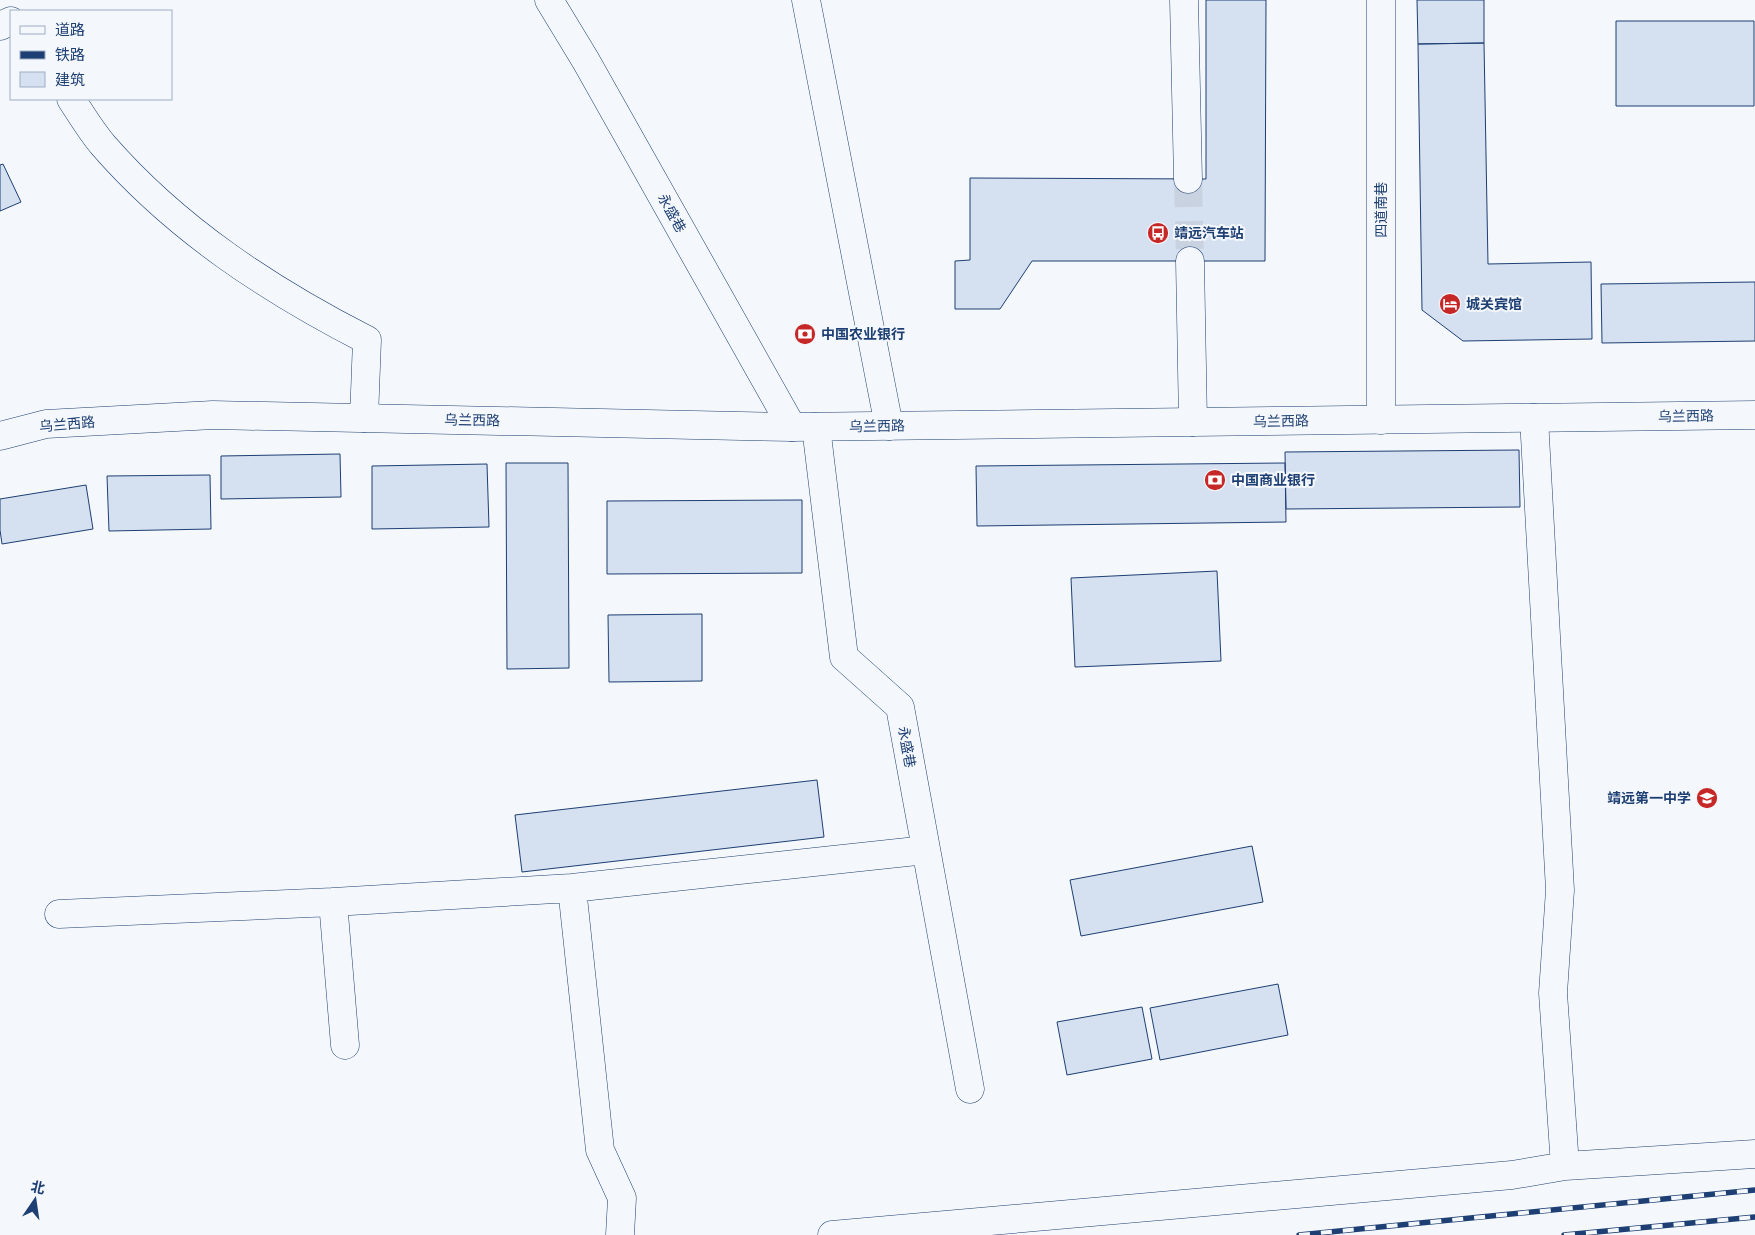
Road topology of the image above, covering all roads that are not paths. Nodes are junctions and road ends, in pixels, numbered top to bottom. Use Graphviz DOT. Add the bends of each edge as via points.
graph roads {
  1 [pos="549,0"];
  2 [pos="806,0"];
  3 [pos="1184,0"];
  4 [pos="1381,0"];
  5 [pos="72,100"];
  6 [pos="1188,178"];
  7 [pos="1190,261"];
  8 [pos="1755,415"];
  9 [pos="364,418"];
  10 [pos="1534,418"];
  11 [pos="1381,420"];
  12 [pos="1193,422"];
  13 [pos="889,426"];
  14 [pos="804,427"];
  15 [pos="0,436"];
  16 [pos="926,850"];
  17 [pos="572,888"];
  18 [pos="333,902"];
  19 [pos="59,914"];
  20 [pos="344,1044"];
  21 [pos="970,1089"];
  22 [pos="1755,1154"];
  23 [pos="1565,1166"];
  24 [pos="620,1235"];
  25 [pos="832,1235"];
  1 -- 14 [label="main road, 永盛巷"];
  2 -- 13 [label="main road"];
  3 -- 6 [label="main road"];
  4 -- 11 [label="main road, 四道南巷"];
  5 -- 9 [label="main road" via="103,144 184,223 276,290 367,340"];
  7 -- 12 [label="main road"];
  8 -- 10 [label="main road, 乌兰西路"];
  9 -- 14 [label="main road, 乌兰西路"];
  9 -- 15 [label="main road, 乌兰西路" via="213,415 46,424"];
  10 -- 11 [label="main road, 乌兰西路"];
  10 -- 23 [label="main road" via="1560,890 1553,993"];
  11 -- 12 [label="main road, 乌兰西路"];
  12 -- 13 [label="main road, 乌兰西路"];
  13 -- 14 [label="main road, 乌兰西路"];
  14 -- 16 [label="main road, 永盛巷" via="844,657 900,707"];
  16 -- 17 [label="main road"];
  16 -- 21 [label="main road, 永盛巷"];
  17 -- 18 [label="main road"];
  17 -- 24 [label="main road" via="600,1150 622,1198"];
  18 -- 19 [label="main road"];
  18 -- 20 [label="main road"];
  22 -- 23 [label="main road"];
  23 -- 25 [label="main road" via="1512,1174"];
}
